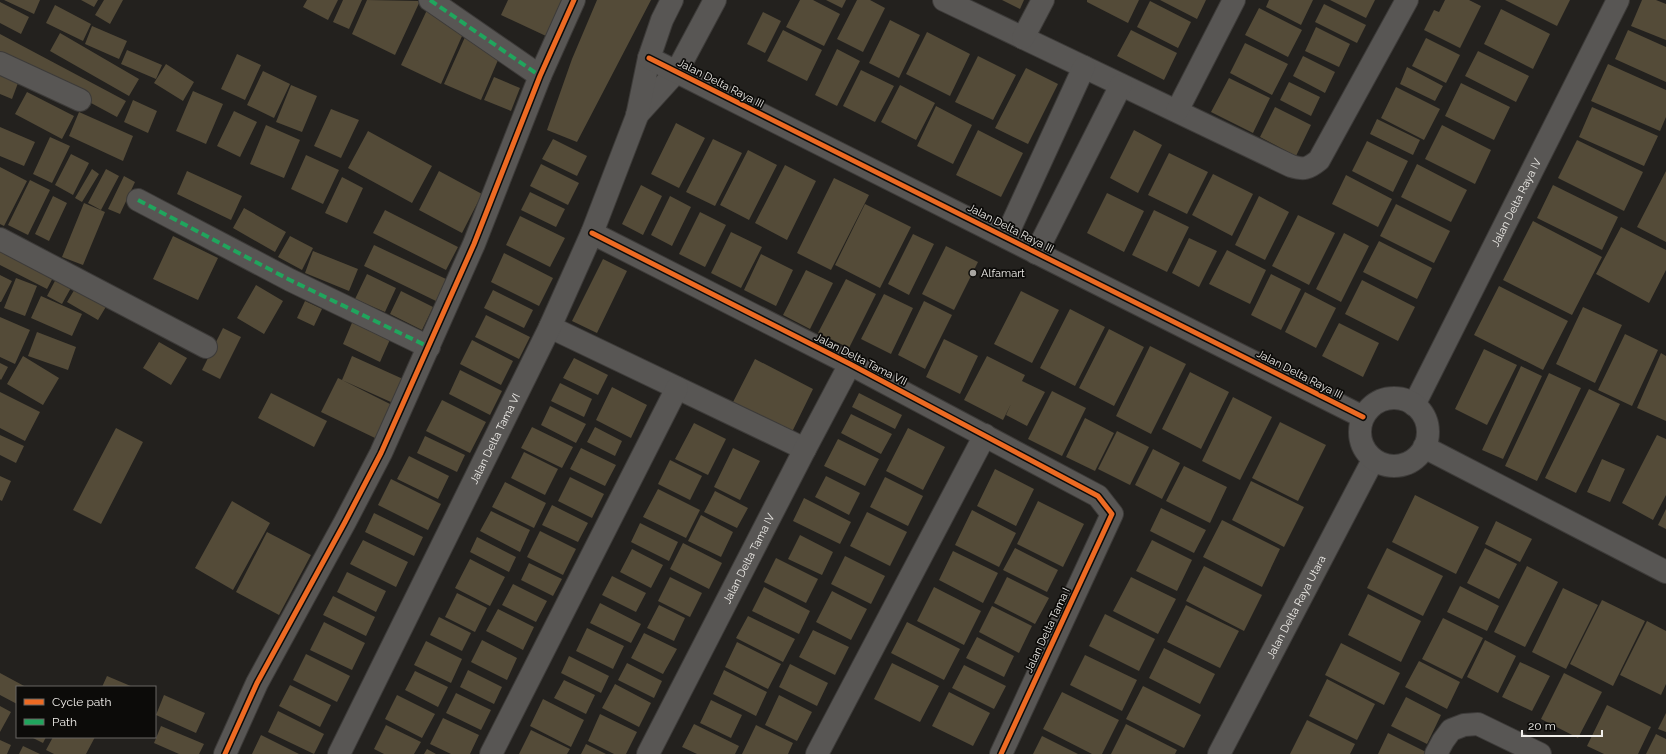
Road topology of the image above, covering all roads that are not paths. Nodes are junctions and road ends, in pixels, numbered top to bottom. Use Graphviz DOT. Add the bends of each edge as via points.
graph roads {
  1 [pos="430,0"];
  2 [pos="574,0"];
  3 [pos="672,0"];
  4 [pos="715,0"];
  5 [pos="944,0"];
  6 [pos="1043,0"];
  7 [pos="1234,0"];
  8 [pos="1407,0"];
  9 [pos="1618,0"];
  10 [pos="1023,38"];
  11 [pos="649,58"];
  12 [pos="0,63"];
  13 [pos="1084,67"];
  14 [pos="677,71"];
  15 [pos="540,76"];
  16 [pos="1122,85"];
  17 [pos="80,100"];
  18 [pos="1177,111"];
  19 [pos="636,116"];
  20 [pos="138,200"];
  21 [pos="592,233"];
  22 [pos="1006,238"];
  23 [pos="0,239"];
  24 [pos="1036,253"];
  25 [pos="550,327"];
  26 [pos="206,347"];
  27 [pos="429,347"];
  28 [pos="850,364"];
  29 [pos="677,388"];
  30 [pos="1414,404"];
  31 [pos="1363,417"];
  32 [pos="985,435"];
  33 [pos="1424,447"];
  34 [pos="804,449"];
  35 [pos="1373,460"];
  36 [pos="1112,514"];
  37 [pos="1666,572"];
  38 [pos="225,754"];
  39 [pos="339,754"];
  40 [pos="491,754"];
  41 [pos="648,754"];
  42 [pos="817,754"];
  43 [pos="1000,754"];
  44 [pos="1219,754"];
  45 [pos="1436,754"];
  46 [pos="1540,754"];
  1 -- 15 [label="street"];
  2 -- 15 [label="street"];
  3 -- 11 [label="street, Jalan Delta Tama VI"];
  4 -- 14 [label="street, Jalan Delta Tama VI"];
  5 -- 10 [label="street"];
  6 -- 10 [label="street"];
  7 -- 18 [label="street"];
  8 -- 18 [label="street" via="1318,160 1310,168 1300,169 1291,166"];
  9 -- 30 [label="street, Jalan Delta Raya IV"];
  10 -- 13 [label="street"];
  11 -- 14 [label="street, Jalan Delta Raya III"];
  11 -- 19 [label="street, Jalan Delta Tama VI"];
  12 -- 17 [label="street"];
  13 -- 16 [label="street"];
  13 -- 22 [label="street"];
  14 -- 19 [label="street, Jalan Delta Tama VI"];
  14 -- 22 [label="street, Jalan Delta Raya III"];
  15 -- 27 [label="street" via="474,244"];
  16 -- 18 [label="street"];
  16 -- 24 [label="street"];
  19 -- 21 [label="street, Jalan Delta Tama VI"];
  20 -- 27 [label="street" via="290,280"];
  21 -- 25 [label="street, Jalan Delta Tama VI"];
  21 -- 28 [label="street, Jalan Delta Tama VII"];
  22 -- 24 [label="street, Jalan Delta Raya III"];
  23 -- 26 [label="street"];
  24 -- 31 [label="street, Jalan Delta Raya III"];
  25 -- 29 [label="street"];
  25 -- 39 [label="street, Jalan Delta Tama VI"];
  27 -- 38 [label="street" via="378,460 257,683"];
  28 -- 32 [label="street, Jalan Delta Tama VII"];
  28 -- 34 [label="street, Jalan Delta Tama IV"];
  29 -- 34 [label="street"];
  29 -- 40 [label="street"];
  30 -- 31 [label="street" via="1403,399 1391,398 1380,401"];
  30 -- 33 [label="street" via="1422,413 1426,424 1427,436"];
  31 -- 35 [label="street" via="1360,440"];
  32 -- 36 [label="street, Jalan Delta Tama VII" via="1098,496"];
  32 -- 42 [label="street"];
  33 -- 35 [label="street" via="1417,457 1396,466 1384,465"];
  33 -- 37 [label="street"];
  34 -- 41 [label="street, Jalan Delta Tama IV"];
  35 -- 44 [label="street, Jalan Delta Raya Utara"];
  36 -- 43 [label="street, Jalan Delta Tama I"];
  45 -- 46 [label="street" via="1451,730 1464,725 1478,724"];
}
